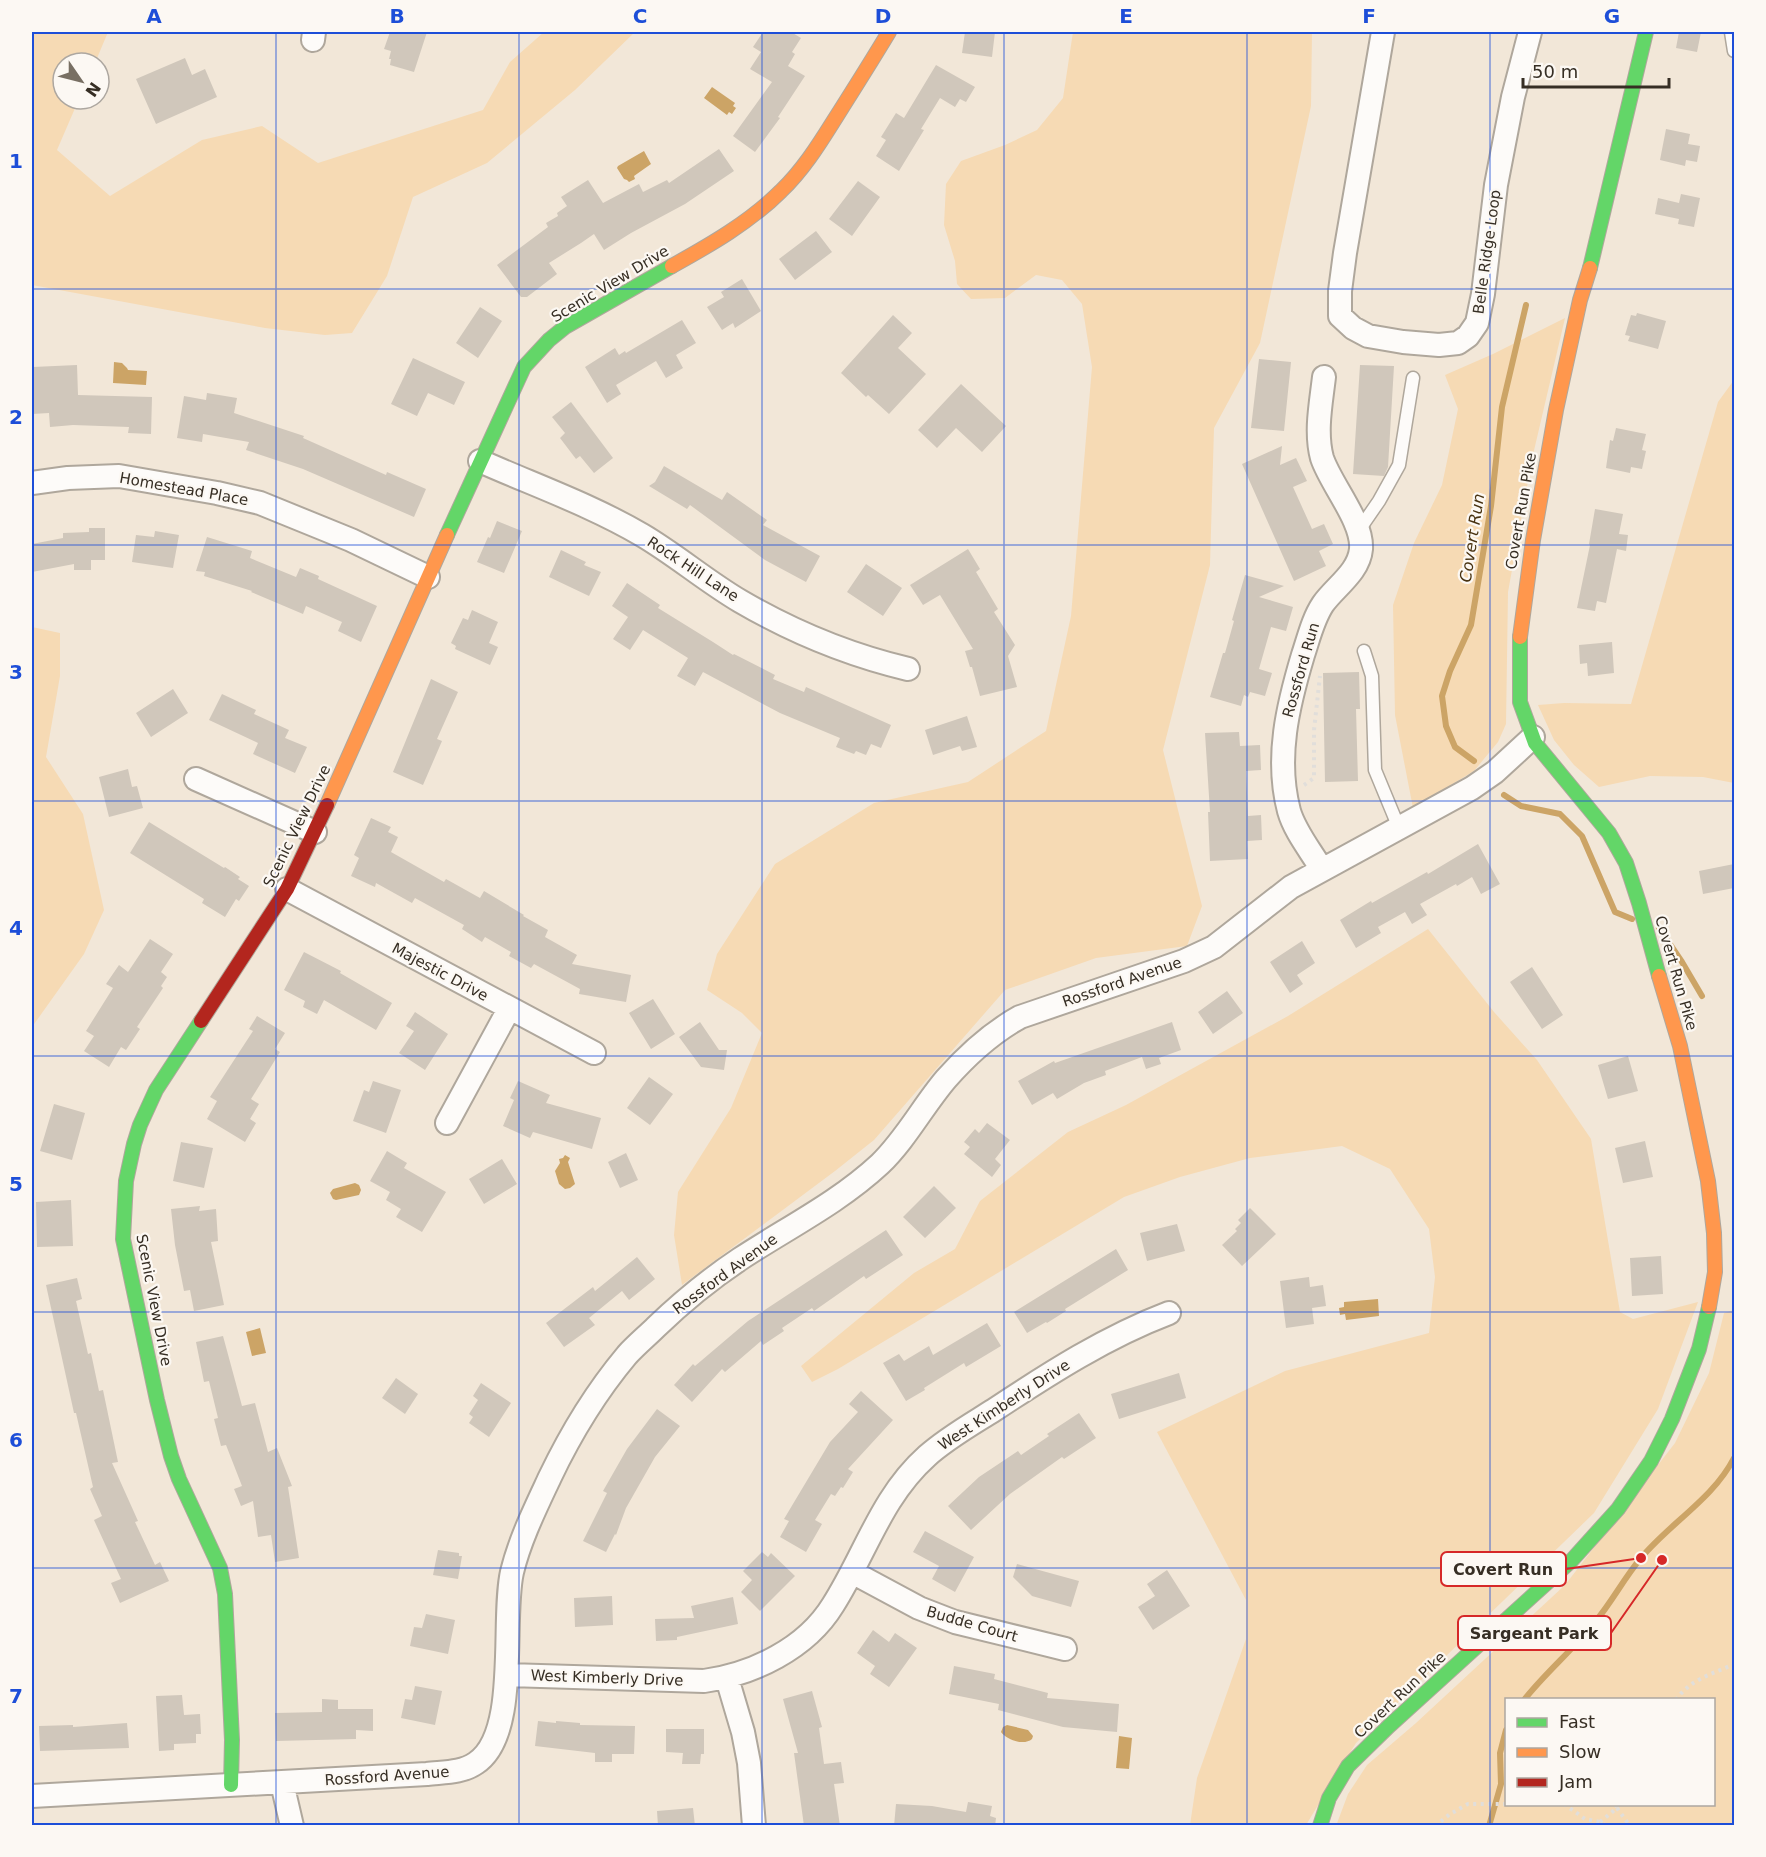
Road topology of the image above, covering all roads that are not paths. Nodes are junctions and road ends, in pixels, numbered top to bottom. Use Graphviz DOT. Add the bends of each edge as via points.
graph roads {
  1 [pos="889,32"];
  2 [pos="1383,32"];
  3 [pos="1530,32"];
  4 [pos="1646,32"];
  5 [pos="1731,32"];
  6 [pos="1734,51"];
  7 [pos="1324,377"];
  8 [pos="1413,378"];
  9 [pos="480,461"];
  10 [pos="32,483"];
  11 [pos="1359,530"];
  12 [pos="428,577"];
  13 [pos="1364,651"];
  14 [pos="908,669"];
  15 [pos="1533,737"];
  16 [pos="196,779"];
  17 [pos="1399,828"];
  18 [pos="315,832"];
  19 [pos="1322,870"];
  20 [pos="287,889"];
  21 [pos="509,1009"];
  22 [pos="594,1053"];
  23 [pos="447,1123"];
  24 [pos="1169,1313"];
  25 [pos="852,1572"];
  26 [pos="1065,1649"];
  27 [pos="507,1675"];
  28 [pos="727,1678"];
  29 [pos="282,1783"];
  30 [pos="231,1785"];
  31 [pos="32,1796"];
  32 [pos="292,1826"];
  33 [pos="754,1826"];
  34 [pos="1320,1826"];
  1 -- 9 [label="street, Scenic View Drive" via="820,142 773,199 698,251 549,340 524,367"];
  2 -- 3 [label="street, Belle Ridge Loop" via="1345,253 1340,316 1368,336 1439,345 1458,343 1477,323 1496,185"];
  4 -- 15 [label="street, Covert Run Pike" via="1569,346 1538,507 1520,632 1520,702"];
  5 -- 6 [label="lane"];
  7 -- 11 [label="street, Rossford Run" via="1319,446"];
  8 -- 11 [label="lane" via="1400,465"];
  9 -- 12 [label="street, Scenic View Drive"];
  9 -- 14 [label="street, Rock Hill Lane" via="640,534 737,599 785,625 831,646"];
  10 -- 12 [label="street, Homestead Place" via="119,476 260,503"];
  11 -- 19 [label="street, Rossford Run" via="1361,549 1357,562 1323,603 1313,623 1285,726 1283,746 1290,811"];
  12 -- 18 [label="street, Scenic View Drive"];
  13 -- 17 [label="lane" via="1372,676 1375,770"];
  15 -- 17 [label="street, Rossford Avenue" via="1472,788"];
  15 -- 34 [label="street, Covert Run Pike" via="1609,832 1626,863 1680,1046 1708,1182 1714,1233 1712,1294 1700,1349 1672,1419 1651,1461 1618,1509 1572,1560 1348,1766 1329,1798"];
  16 -- 18 [label="street"];
  17 -- 19 [label="street, Rossford Avenue"];
  18 -- 20 [label="street, Scenic View Drive"];
  19 -- 27 [label="street, Rossford Avenue" via="1291,887 1214,947 1020,1017 1000,1028 946,1079 894,1149 872,1171 848,1192 738,1261 679,1304 629,1353 591,1403 566,1445 529,1524 512,1572"];
  20 -- 21 [label="street, Majestic Drive"];
  20 -- 30 [label="street, Scenic View Drive" via="144,1111 125,1181 123,1239 164,1433 220,1568 225,1594"];
  21 -- 22 [label="street, Majestic Drive"];
  21 -- 23 [label="street"];
  24 -- 25 [label="street, West Kimberly Drive" via="1079,1357 927,1455 894,1493"];
  25 -- 26 [label="street, Budde Court" via="919,1608 955,1622"];
  25 -- 28 [label="street, West Kimberly Drive" via="832,1607 812,1631 787,1651"];
  27 -- 28 [label="street, West Kimberly Drive" via="704,1681"];
  27 -- 29 [label="street, Rossford Avenue" via="497,1736 476,1764 452,1771"];
  28 -- 33 [label="street" via="749,1763"];
  29 -- 30 [label="street, Rossford Avenue"];
  29 -- 32 [label="street"];
  30 -- 31 [label="street, Rossford Avenue"];
}
